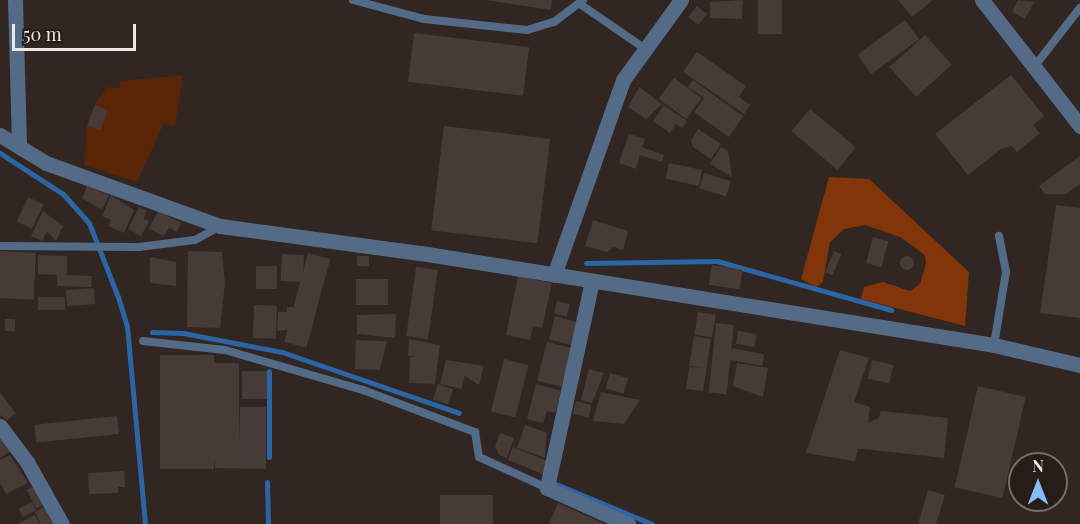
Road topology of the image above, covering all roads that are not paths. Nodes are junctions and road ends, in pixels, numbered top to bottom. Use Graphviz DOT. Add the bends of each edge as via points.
graph roads {
  1 [pos="15,0"];
  2 [pos="353,0"];
  3 [pos="681,0"];
  4 [pos="982,0"];
  5 [pos="582,2"];
  6 [pos="1080,8"];
  7 [pos="647,50"];
  8 [pos="1034,67"];
  9 [pos="1080,126"];
  10 [pos="0,135"];
  11 [pos="19,144"];
  12 [pos="220,226"];
  13 [pos="999,236"];
  14 [pos="0,246"];
  15 [pos="554,275"];
  16 [pos="592,280"];
  17 [pos="143,341"];
  18 [pos="994,345"];
  19 [pos="1080,365"];
  20 [pos="0,426"];
  21 [pos="547,488"];
  22 [pos="62,524"];
  23 [pos="628,524"];
  1 -- 11 [label="street"];
  2 -- 5 [label="lane" via="424,19 527,30 554,21"];
  3 -- 7 [label="street"];
  4 -- 8 [label="street"];
  5 -- 7 [label="lane"];
  6 -- 8 [label="lane"];
  7 -- 15 [label="street" via="622,80"];
  8 -- 9 [label="street"];
  10 -- 11 [label="street"];
  11 -- 12 [label="street" via="46,163"];
  12 -- 14 [label="lane" via="195,240 113,248"];
  12 -- 15 [label="street"];
  13 -- 18 [label="lane" via="1006,272"];
  15 -- 16 [label="street"];
  16 -- 18 [label="street"];
  16 -- 21 [label="street"];
  17 -- 21 [label="lane" via="225,350 363,390 475,432 479,457"];
  18 -- 19 [label="street"];
  20 -- 22 [label="street" via="27,462"];
  21 -- 23 [label="street"];
}
